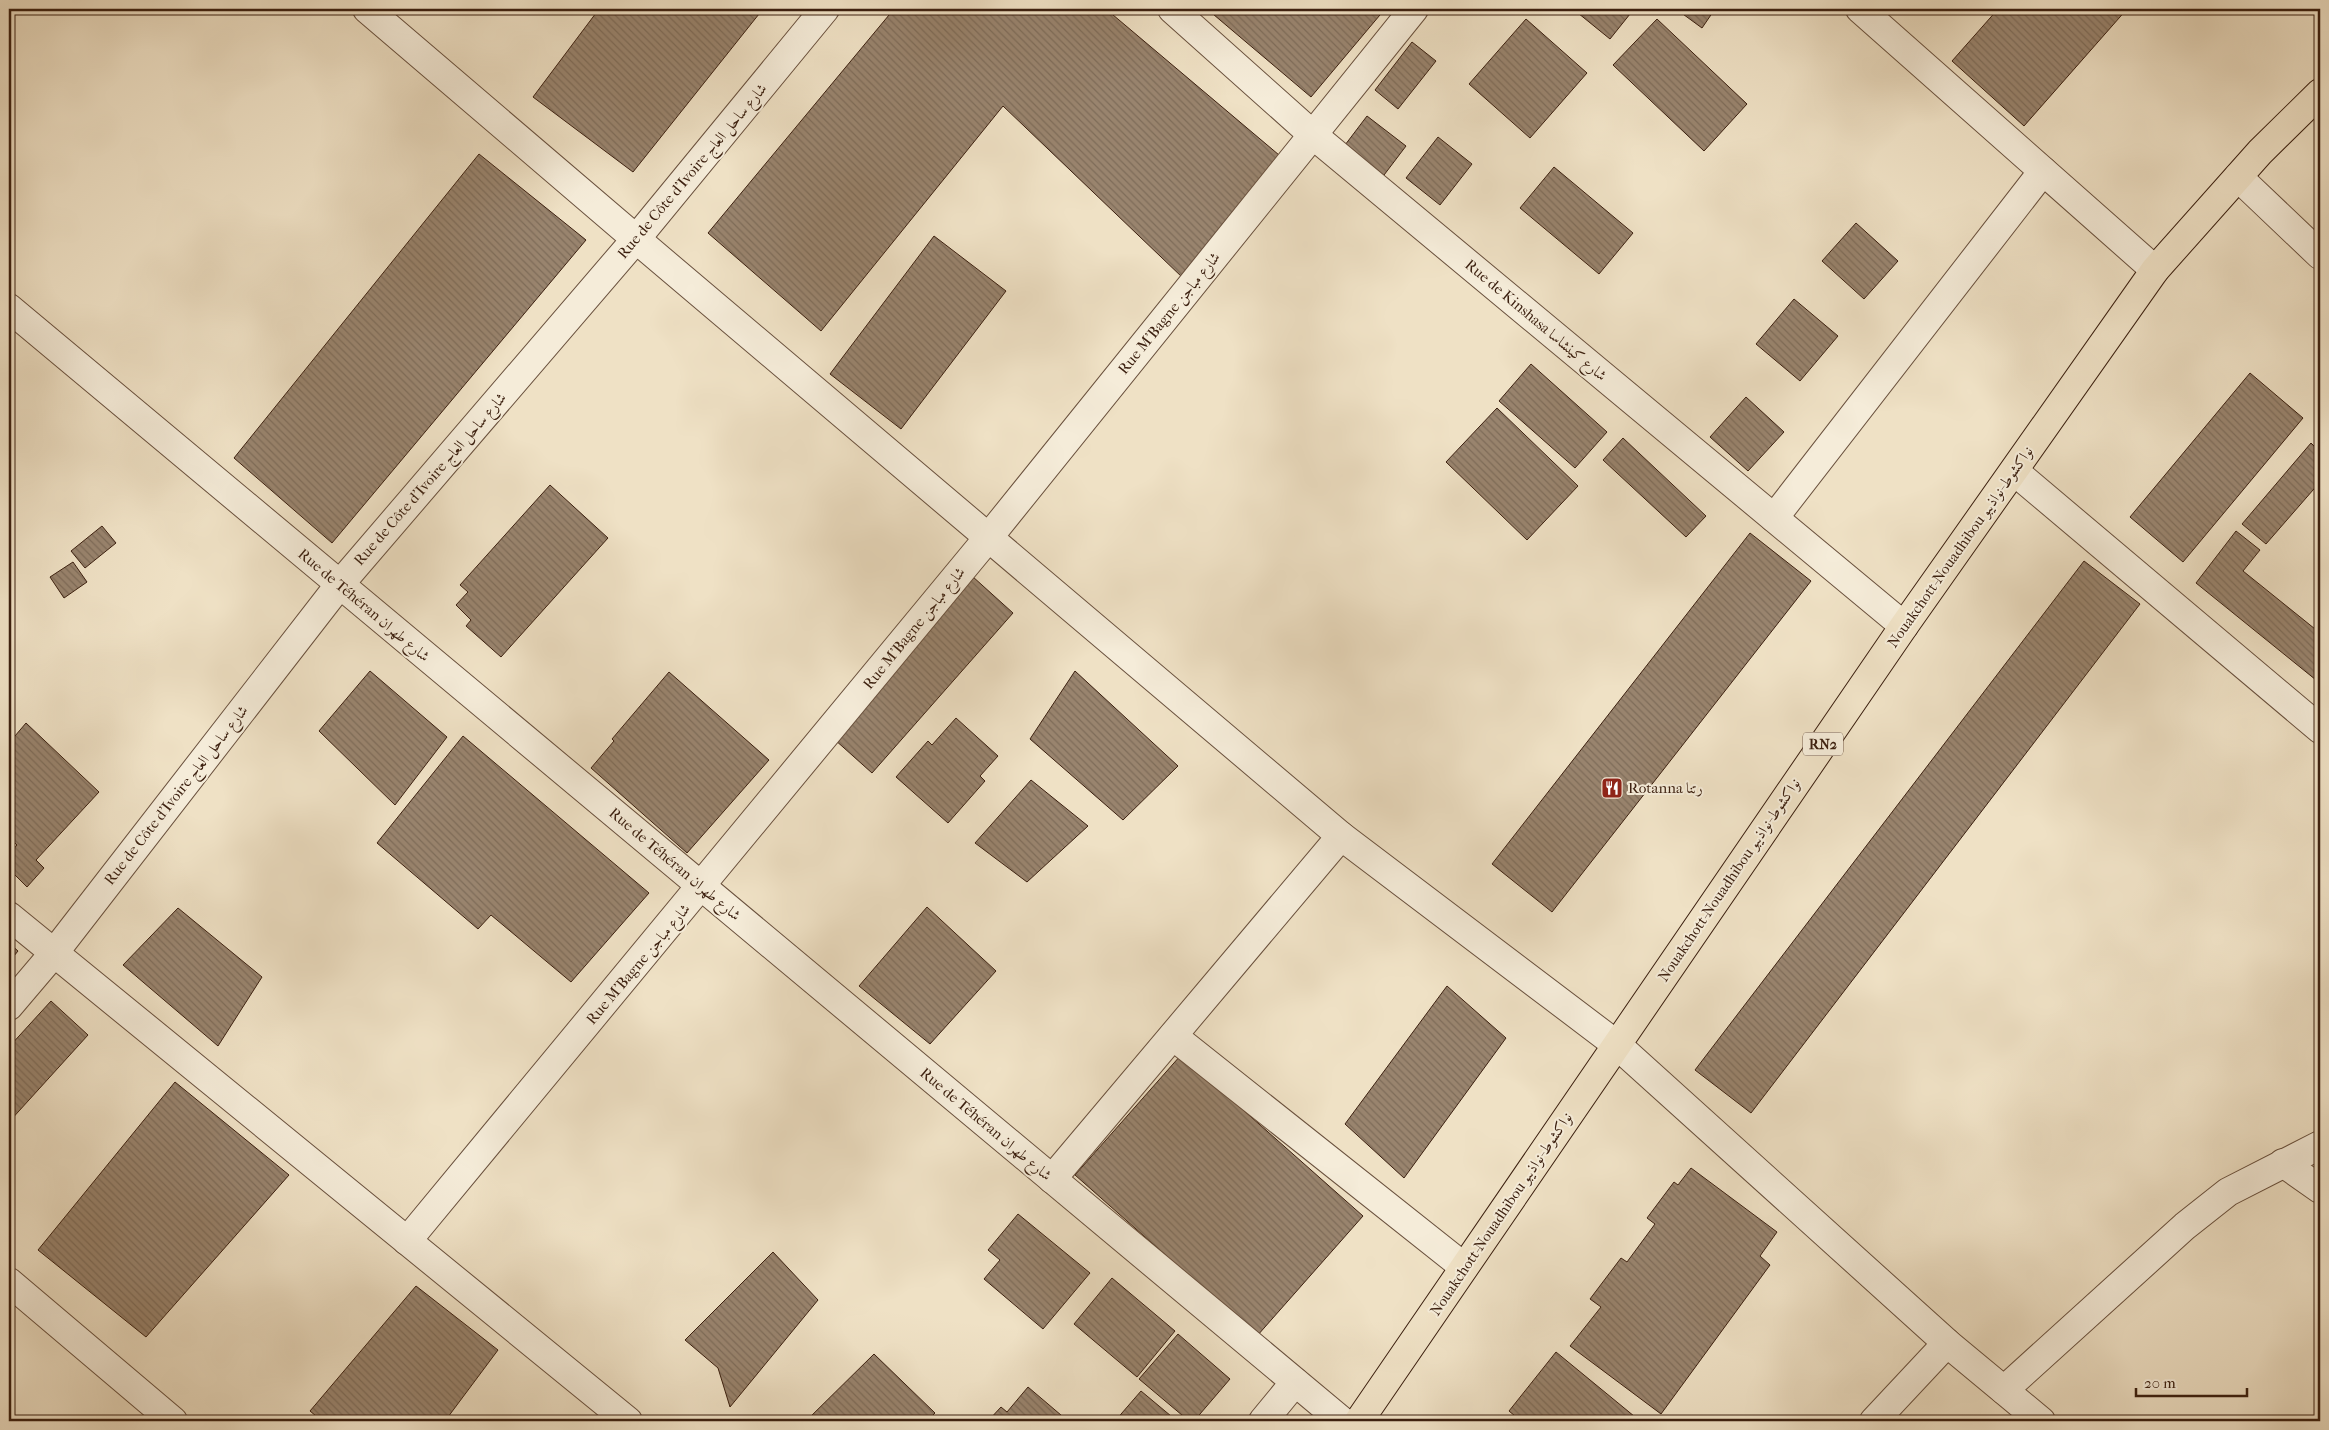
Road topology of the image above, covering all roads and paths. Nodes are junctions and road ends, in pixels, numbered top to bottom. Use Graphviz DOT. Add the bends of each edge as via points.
graph roads {
  1 [pos="367,9"];
  2 [pos="825,9"];
  3 [pos="1172,9"];
  4 [pos="1414,9"];
  5 [pos="1860,9"];
  6 [pos="2320,93"];
  7 [pos="1313,135"];
  8 [pos="2043,171"];
  9 [pos="2238,177"];
  10 [pos="636,239"];
  11 [pos="2320,255"];
  12 [pos="2155,270"];
  13 [pos="9,308"];
  14 [pos="2014,471"];
  15 [pos="1774,518"];
  16 [pos="988,538"];
  17 [pos="340,584"];
  18 [pos="1904,626"];
  19 [pos="2320,728"];
  20 [pos="1341,836"];
  21 [pos="702,886"];
  22 [pos="9,916"];
  23 [pos="54,953"];
  24 [pos="9,1006"];
  25 [pos="1172,1036"];
  26 [pos="1617,1044"];
  27 [pos="2320,1145"];
  28 [pos="2283,1163"];
  29 [pos="1052,1179"];
  30 [pos="2320,1189"];
  31 [pos="407,1241"];
  32 [pos="1464,1267"];
  33 [pos="9,1282"];
  34 [pos="1947,1343"];
  35 [pos="1295,1382"];
  36 [pos="2004,1390"];
  37 [pos="173,1421"];
  38 [pos="628,1421"];
  39 [pos="1263,1421"];
  40 [pos="1342,1421"];
  41 [pos="1359,1421"];
  42 [pos="1874,1421"];
  43 [pos="2041,1421"];
  1 -- 10 [label="street"];
  2 -- 10 [label="street, Rue de Côte d'Ivoire شارع ساحل العاج"];
  3 -- 7 [label="street, Rue de Kinshasa شارع كينشاسا"];
  4 -- 7 [label="street, Rue M'Bagne شارع مباجن"];
  5 -- 8 [label="street"];
  6 -- 9 [label="highway, Nouakchott-Nouadhibou نواكشوط-نواذيبو / RN2"];
  7 -- 15 [label="street, Rue de Kinshasa شارع كينشاسا"];
  7 -- 16 [label="street, Rue M'Bagne شارع مباجن"];
  8 -- 12 [label="street"];
  8 -- 15 [label="street"];
  9 -- 11 [label="street"];
  9 -- 12 [label="highway, Nouakchott-Nouadhibou نواكشوط-نواذيبو / RN2"];
  10 -- 16 [label="street"];
  10 -- 17 [label="street, Rue de Côte d'Ivoire شارع ساحل العاج"];
  12 -- 14 [label="highway, Nouakchott-Nouadhibou نواكشوط-نواذيبو / RN2"];
  13 -- 17 [label="street, Rue de Téhéran شارع طهران"];
  14 -- 18 [label="highway, Nouakchott-Nouadhibou نواكشوط-نواذيبو / RN2"];
  14 -- 19 [label="street"];
  15 -- 18 [label="street, Rue de Kinshasa شارع كينشاسا"];
  16 -- 20 [label="street"];
  16 -- 21 [label="street, Rue M'Bagne شارع مباجن"];
  17 -- 21 [label="street, Rue de Téhéran شارع طهران"];
  17 -- 23 [label="street, Rue de Côte d'Ivoire شارع ساحل العاج"];
  18 -- 26 [label="highway, Nouakchott-Nouadhibou نواكشوط-نواذيبو / RN2"];
  20 -- 25 [label="street"];
  20 -- 26 [label="street"];
  21 -- 29 [label="street, Rue de Téhéran شارع طهران"];
  21 -- 31 [label="street, Rue M'Bagne شارع مباجن"];
  22 -- 23 [label="street"];
  23 -- 24 [label="street, Rue de Côte d'Ivoire شارع ساحل العاج"];
  23 -- 31 [label="street"];
  25 -- 29 [label="street"];
  25 -- 32 [label="street"];
  26 -- 32 [label="highway, Nouakchott-Nouadhibou نواكشوط-نواذيبو / RN2"];
  26 -- 34 [label="street"];
  27 -- 28 [label="street"];
  28 -- 30 [label="street"];
  28 -- 36 [label="street" via="2214,1203"];
  29 -- 35 [label="street, Rue de Téhéran شارع طهران"];
  31 -- 38 [label="street"];
  32 -- 41 [label="highway, Nouakchott-Nouadhibou نواكشوط-نواذيبو / RN2"];
  33 -- 37 [label="street"];
  34 -- 36 [label="street"];
  34 -- 42 [label="street"];
  35 -- 39 [label="street"];
  35 -- 40 [label="street, Rue de Téhéran شارع طهران"];
  36 -- 43 [label="street"];
}
